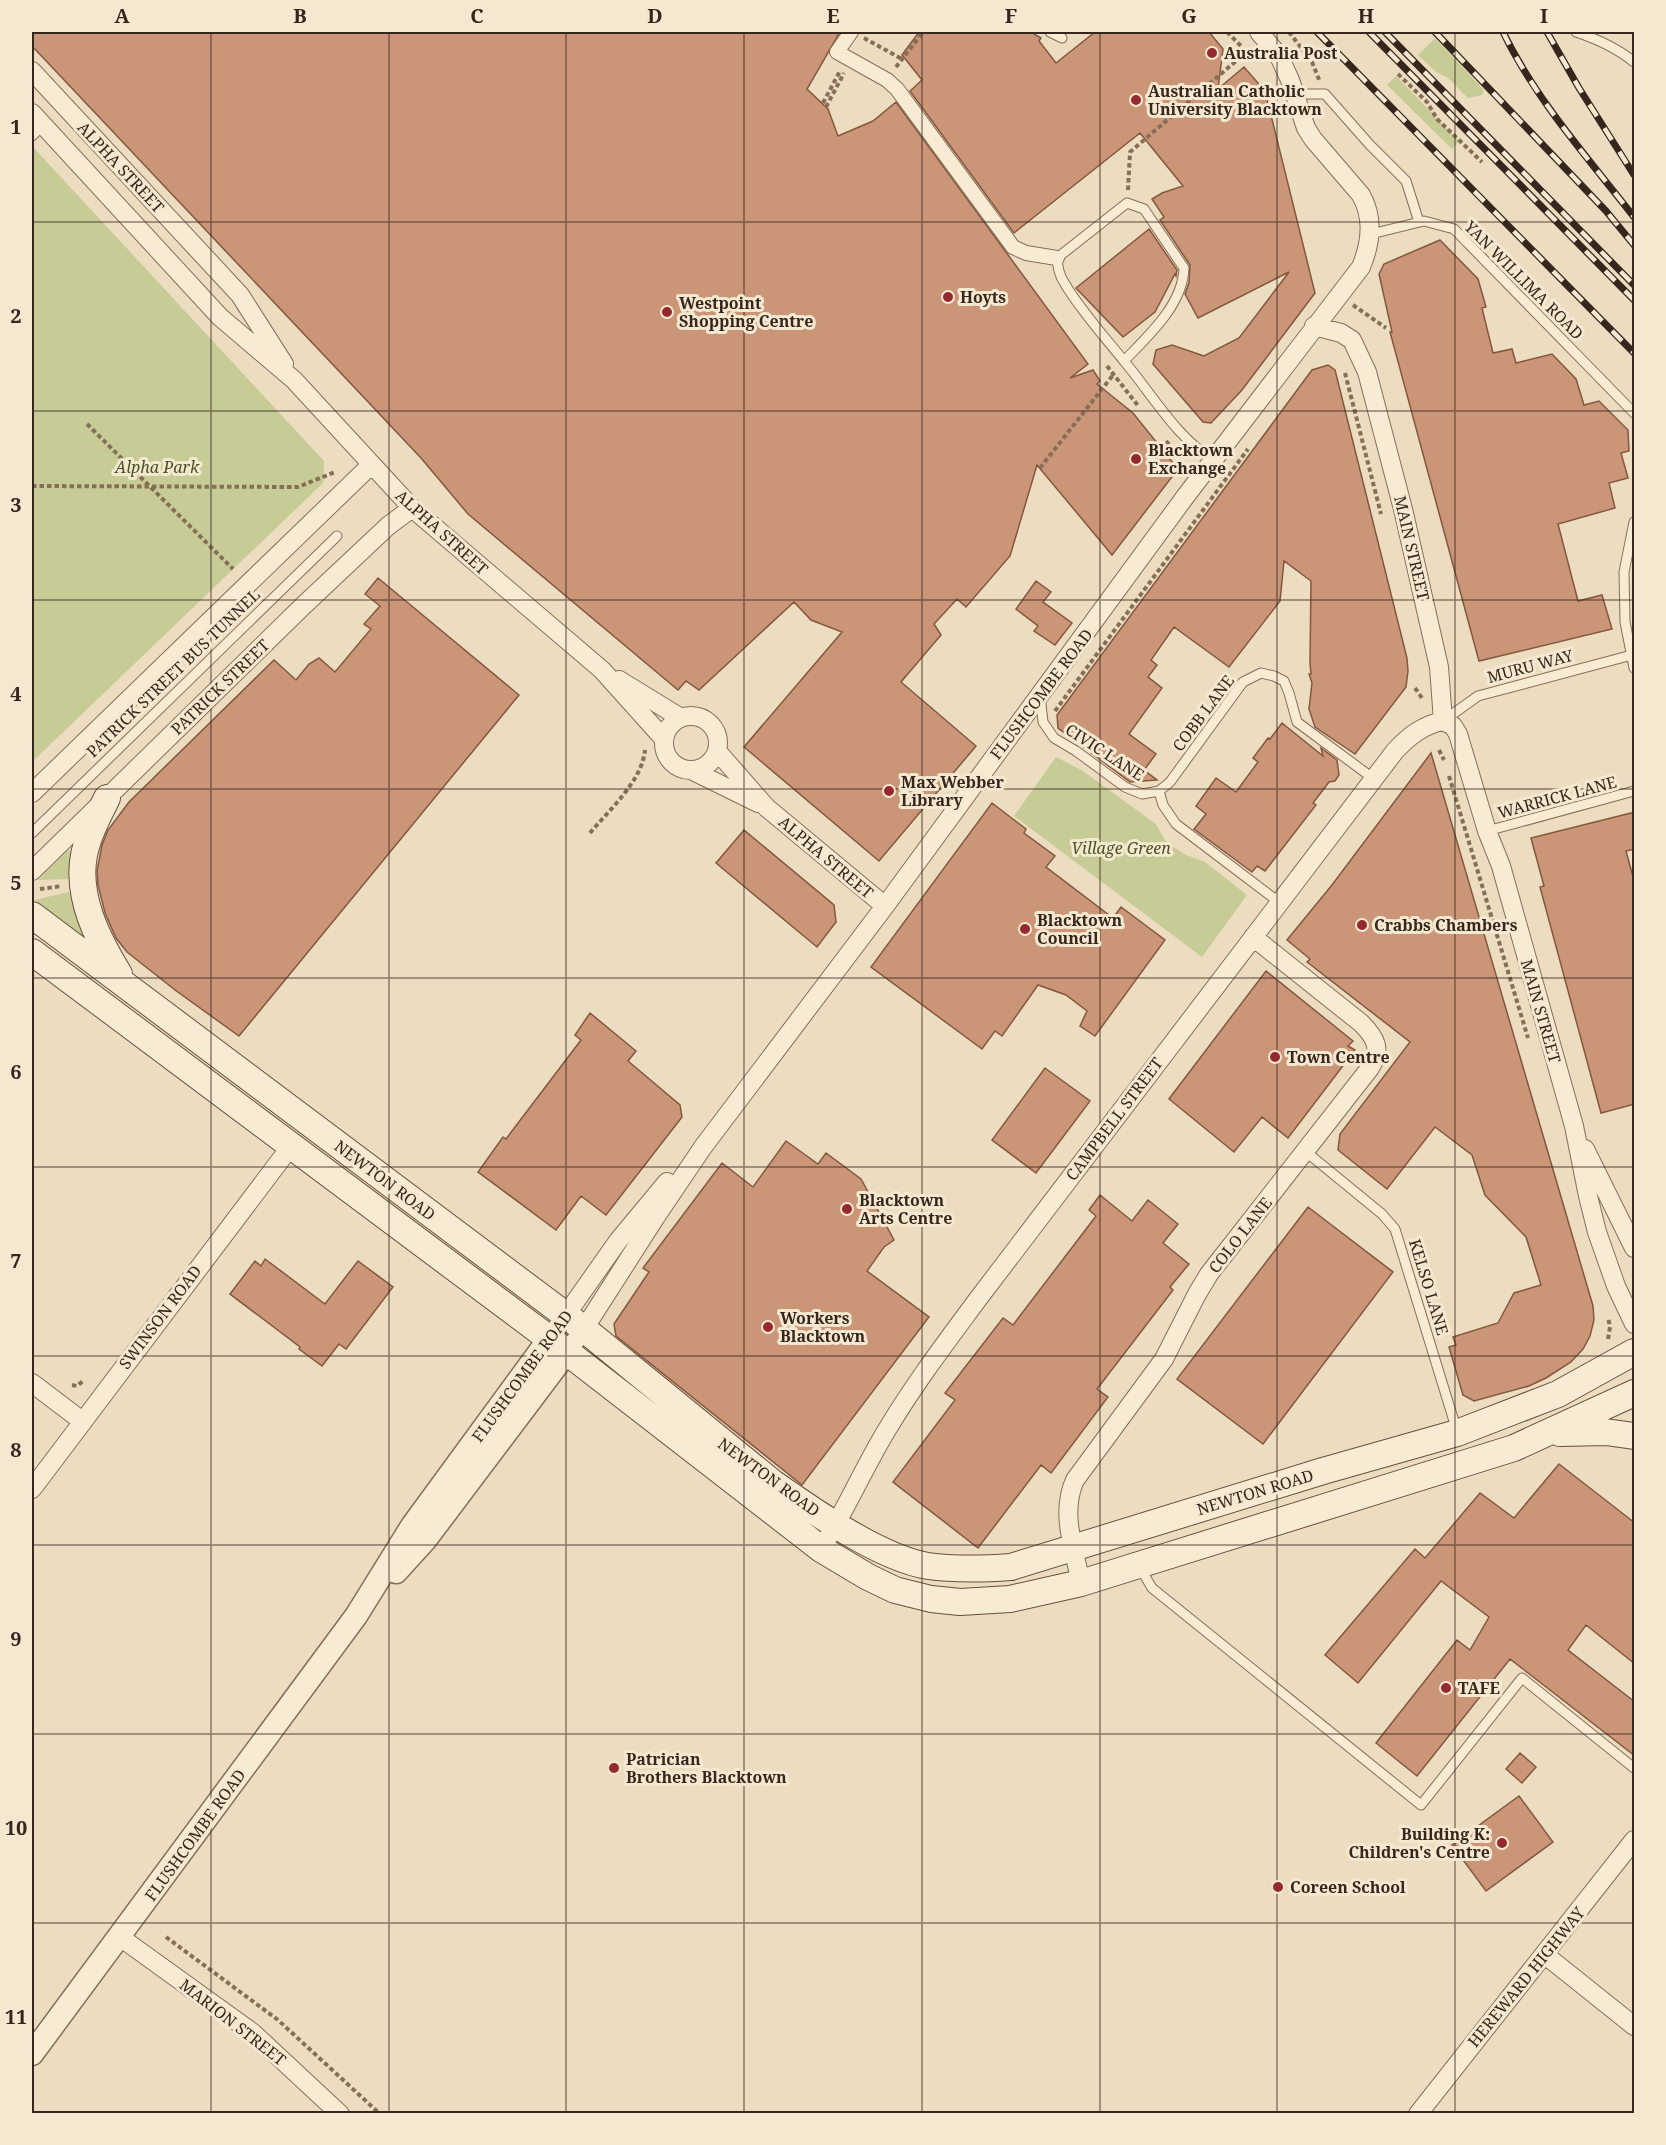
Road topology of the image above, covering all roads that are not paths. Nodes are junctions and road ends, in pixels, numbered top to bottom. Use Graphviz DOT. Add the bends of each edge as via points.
graph roads {
  1 [pos="1050,32"];
  2 [pos="1576,32"];
  3 [pos="857,34"];
  4 [pos="1062,38"];
  5 [pos="1253,44"];
  6 [pos="1635,62"];
  7 [pos="32,71"];
  8 [pos="1294,94"];
  9 [pos="35,125"];
  10 [pos="1419,222"];
  11 [pos="1371,234"];
  12 [pos="1057,258"];
  13 [pos="1314,327"];
  14 [pos="1124,361"];
  15 [pos="294,380"];
  16 [pos="1635,412"];
  17 [pos="1214,459"];
  18 [pos="372,465"];
  19 [pos="412,508"];
  20 [pos="1635,522"];
  21 [pos="337,536"];
  22 [pos="1632,655"];
  23 [pos="1635,668"];
  24 [pos="602,670"];
  25 [pos="1040,696"];
  26 [pos="681,718"];
  27 [pos="1443,721"];
  28 [pos="664,739"];
  29 [pos="717,751"];
  30 [pos="691,770"];
  31 [pos="1374,780"];
  32 [pos="1159,791"];
  33 [pos="1635,791"];
  34 [pos="32,793"];
  35 [pos="107,798"];
  36 [pos="767,808"];
  37 [pos="1487,831"];
  38 [pos="32,833"];
  39 [pos="32,871"];
  40 [pos="1280,903"];
  41 [pos="885,906"];
  42 [pos="32,915"];
  43 [pos="1253,937"];
  44 [pos="32,952"];
  45 [pos="126,986"];
  46 [pos="1574,1126"];
  47 [pos="291,1146"];
  48 [pos="1305,1151"];
  49 [pos="1635,1248"];
  50 [pos="574,1322"];
  51 [pos="1635,1324"];
  52 [pos="558,1345"];
  53 [pos="1635,1352"];
  54 [pos="32,1383"];
  55 [pos="1635,1393"];
  56 [pos="82,1421"];
  57 [pos="1457,1432"];
  58 [pos="1549,1433"];
  59 [pos="1635,1436"];
  60 [pos="1323,1471"];
  61 [pos="32,1489"];
  62 [pos="1332,1504"];
  63 [pos="837,1524"];
  64 [pos="1073,1547"];
  65 [pos="821,1549"];
  66 [pos="1137,1564"];
  67 [pos="1080,1582"];
  68 [pos="1635,1768"];
  69 [pos="1635,1840"];
  70 [pos="120,1937"];
  71 [pos="1544,1954"];
  72 [pos="1635,2026"];
  73 [pos="32,2054"];
  74 [pos="340,2114"];
  75 [pos="1418,2114"];
  1 -- 4 [label="lane"];
  2 -- 6 [label="lane"];
  3 -- 12 [label="street" via="837,52 897,88 1013,247"];
  5 -- 8 [label="street" via="1280,56"];
  7 -- 15 [label="street, ALPHA STREET" via="240,295"];
  8 -- 10 [label="lane" via="1325,94 1406,181"];
  8 -- 11 [label="street" via="1313,139 1367,204"];
  9 -- 15 [label="street, ALPHA STREET" via="220,317"];
  10 -- 11 [label="lane, YAN WILLIMA ROAD"];
  10 -- 16 [label="lane, YAN WILLIMA ROAD" via="1454,229"];
  11 -- 13 [label="street" via="1361,267"];
  12 -- 14 [label="lane" via="1065,284"];
  12 -- 14 [label="lane" via="1127,203 1144,210 1184,268 1182,282 1163,318"];
  13 -- 17 [label="street, FLUSHCOMBE ROAD"];
  13 -- 27 [label="street, MAIN STREET" via="1341,333 1352,340 1367,372 1404,509 1439,667"];
  14 -- 17 [label="lane" via="1196,449"];
  15 -- 18 [label="street, ALPHA STREET"];
  17 -- 25 [label="street, FLUSHCOMBE ROAD"];
  18 -- 19 [label="street, ALPHA STREET"];
  18 -- 34 [label="street"];
  19 -- 24 [label="street, ALPHA STREET"];
  19 -- 35 [label="street, PATRICK STREET" via="304,605"];
  20 -- 22 [label="lane" via="1624,572 1625,622"];
  21 -- 38 [label="lane, PATRICK STREET BUS TUNNEL"];
  22 -- 23 [label="lane"];
  22 -- 27 [label="lane, MURU WAY" via="1478,696"];
  24 -- 26 [label="street, ALPHA STREET"];
  24 -- 28 [label="street, ALPHA STREET"];
  25 -- 32 [label="lane, CIVIC LANE" via="1043,722 1054,738 1125,787 1142,794"];
  25 -- 41 [label="street, FLUSHCOMBE ROAD"];
  26 -- 28 [label="street" via="670,726"];
  26 -- 29 [label="street" via="698,717 711,725 718,738"];
  27 -- 31 [label="street, CAMPBELL STREET" via="1430,723 1405,740"];
  27 -- 37 [label="street, MAIN STREET" via="1458,734"];
  28 -- 30 [label="street" via="672,761"];
  29 -- 30 [label="street" via="707,765"];
  29 -- 36 [label="street, ALPHA STREET"];
  30 -- 36 [label="street, ALPHA STREET"];
  31 -- 32 [label="lane, COBB LANE" via="1297,722 1284,681 1261,673 1243,682 1170,782"];
  31 -- 40 [label="street, CAMPBELL STREET"];
  32 -- 40 [label="lane, CIVIC LANE" via="1163,806 1176,824"];
  33 -- 37 [label="lane, WARRICK LANE"];
  35 -- 39 [label="street, PATRICK STREET"];
  35 -- 45 [label="main road" via="84,856 83,885 100,943"];
  36 -- 41 [label="street, ALPHA STREET"];
  37 -- 46 [label="street, MAIN STREET" via="1501,866"];
  40 -- 43 [label="street, CAMPBELL STREET"];
  41 -- 50 [label="street, FLUSHCOMBE ROAD" via="703,1148 664,1184 618,1241"];
  42 -- 45 [label="main road, NEWTON ROAD"];
  43 -- 48 [label="street, COLO LANE" via="1361,1023 1376,1046 1370,1068"];
  43 -- 63 [label="street, CAMPBELL STREET" via="921,1377 887,1429"];
  44 -- 47 [label="main road, NEWTON ROAD"];
  45 -- 50 [label="main road, NEWTON ROAD"];
  46 -- 49 [label="street, MAIN STREET"];
  46 -- 51 [label="street, MAIN STREET" via="1598,1232 1616,1286"];
  47 -- 52 [label="main road, NEWTON ROAD"];
  47 -- 56 [label="street, SWINSON ROAD"];
  48 -- 57 [label="lane, KELSO LANE" via="1395,1229"];
  48 -- 64 [label="street, COLO LANE" via="1209,1274 1153,1376 1075,1480 1067,1503"];
  50 -- 52 [label="street, FLUSHCOMBE ROAD"];
  50 -- 63 [label="main road, NEWTON ROAD" via="764,1476"];
  52 -- 65 [label="main road, NEWTON ROAD"];
  52 -- 70 [label="street, FLUSHCOMBE ROAD" via="426,1539 356,1616"];
  53 -- 57 [label="main road, NEWTON ROAD" via="1558,1394"];
  54 -- 56 [label="street"];
  55 -- 58 [label="main road, NEWTON ROAD"];
  56 -- 61 [label="street, SWINSON ROAD"];
  57 -- 60 [label="main road, NEWTON ROAD"];
  58 -- 59 [label="main road"];
  58 -- 62 [label="main road, NEWTON ROAD" via="1514,1448"];
  60 -- 62 [label="main road"];
  60 -- 64 [label="main road, NEWTON ROAD"];
  62 -- 66 [label="main road, NEWTON ROAD"];
  63 -- 64 [label="main road, NEWTON ROAD" via="895,1556 953,1569 1011,1567"];
  63 -- 65 [label="street, CAMPBELL STREET"];
  64 -- 67 [label="street, COLO LANE"];
  65 -- 67 [label="main road, NEWTON ROAD" via="867,1578 931,1599 1010,1599"];
  66 -- 67 [label="main road, NEWTON ROAD"];
  66 -- 68 [label="lane" via="1152,1588 1421,1805 1522,1678"];
  69 -- 71 [label="street, HEREWARD HIGHWAY"];
  70 -- 73 [label="street, FLUSHCOMBE ROAD"];
  70 -- 74 [label="street, MARION STREET" via="253,2033"];
  71 -- 72 [label="street"];
  71 -- 75 [label="street, HEREWARD HIGHWAY"];
}
